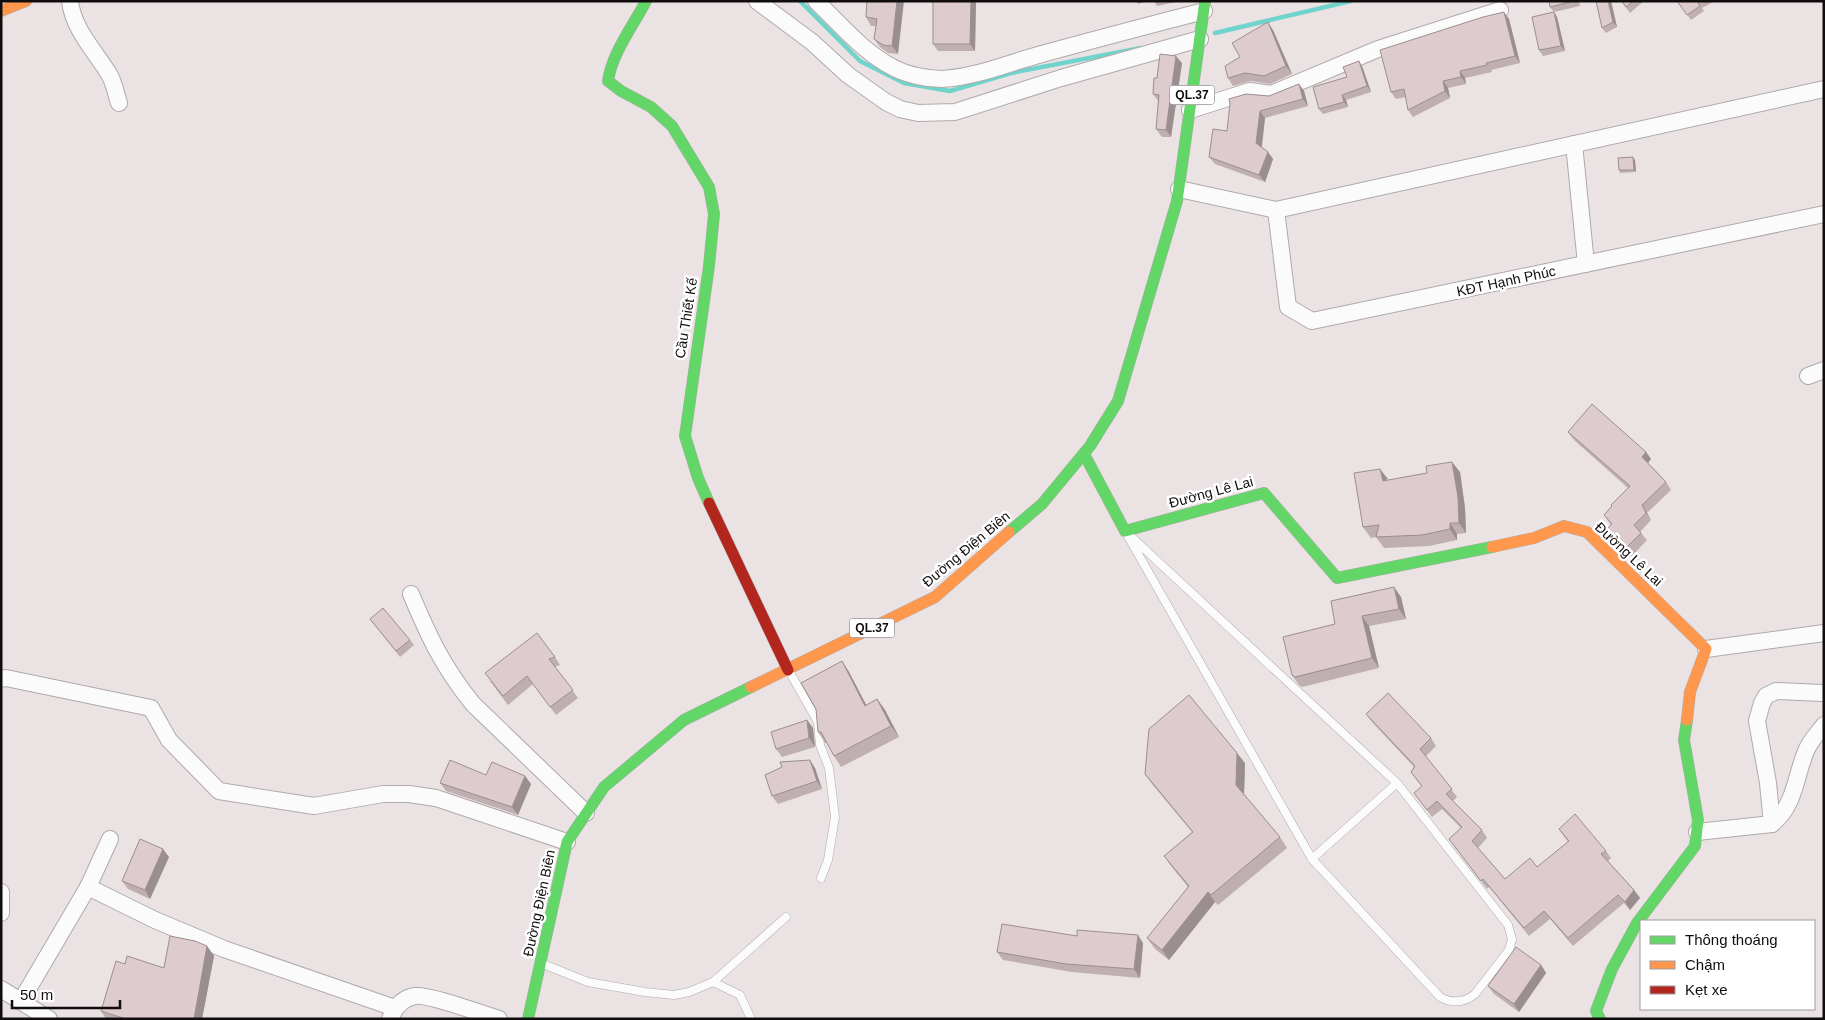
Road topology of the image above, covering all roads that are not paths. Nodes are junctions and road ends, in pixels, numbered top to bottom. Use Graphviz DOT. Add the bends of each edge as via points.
graph roads {
  1 [pos="26,1"];
  2 [pos="70,1"];
  3 [pos="646,1"];
  4 [pos="756,1"];
  5 [pos="816,1"];
  6 [pos="1205,6"];
  7 [pos="1500,10"];
  8 [pos="1,11"];
  9 [pos="1200,39"];
  10 [pos="1824,89"];
  11 [pos="119,103"];
  12 [pos="1190,110"];
  13 [pos="1574,144"];
  14 [pos="1179,189"];
  15 [pos="1276,210"];
  16 [pos="1824,214"];
  17 [pos="1586,264"];
  18 [pos="1824,370"];
  19 [pos="1808,376"];
  20 [pos="1084,454"];
  21 [pos="1125,531"];
  22 [pos="411,594"];
  23 [pos="1824,633"];
  24 [pos="1706,649"];
  25 [pos="788,670"];
  26 [pos="1,679"];
  27 [pos="1822,693"];
  28 [pos="1824,725"];
  29 [pos="1397,783"];
  30 [pos="586,813"];
  31 [pos="1772,824"];
  32 [pos="1696,832"];
  33 [pos="110,839"];
  34 [pos="567,842"];
  35 [pos="1312,859"];
  36 [pos="821,878"];
  37 [pos="88,886"];
  38 [pos="1,892"];
  39 [pos="1,913"];
  40 [pos="786,917"];
  41 [pos="541,963"];
  42 [pos="713,982"];
  43 [pos="1,989"];
  44 [pos="21,1001"];
  45 [pos="393,1014"];
  46 [pos="49,1019"];
  47 [pos="499,1019"];
  48 [pos="528,1019"];
  49 [pos="750,1019"];
  50 [pos="1600,1019"];
  1 -- 8 [label="street"];
  2 -- 11 [label="street" via="80,29 110,74"];
  3 -- 25 [label="street, Cầu Thiết Kế" via="613,63 608,81 651,107 672,126 709,187 714,214 709,266 685,436 698,478"];
  4 -- 9 [label="street" via="886,102 918,113 955,112"];
  5 -- 6 [label="street" via="851,36 895,68 941,79 986,72"];
  6 -- 9 [label="street, Đường Điện Biên / QL.37"];
  7 -- 12 [label="street" via="1378,49 1271,94 1250,91"];
  9 -- 12 [label="street, Đường Điện Biên / QL.37"];
  10 -- 13 [label="street"];
  12 -- 14 [label="street, Đường Điện Biên / QL.37"];
  13 -- 15 [label="street"];
  13 -- 17 [label="street"];
  14 -- 15 [label="street"];
  14 -- 20 [label="street, Đường Điện Biên / QL.37" via="1118,401"];
  15 -- 17 [label="street, KĐT Hạnh Phúc" via="1288,307 1312,321"];
  16 -- 17 [label="street, KĐT Hạnh Phúc"];
  18 -- 19 [label="street"];
  20 -- 21 [label="street"];
  20 -- 25 [label="street, Đường Điện Biên / QL.37" via="1042,504 935,597"];
  21 -- 24 [label="street, Đường Lê Lai" via="1264,493 1337,578 1534,538 1564,526 1587,532"];
  21 -- 29 [label="lane"];
  21 -- 35 [label="lane"];
  22 -- 30 [label="street" via="432,645 457,686"];
  23 -- 24 [label="street"];
  24 -- 32 [label="street" via="1690,692 1684,740 1698,820"];
  25 -- 30 [label="street, Đường Điện Biên / QL.37" via="684,720 604,787"];
  25 -- 36 [label="lane" via="818,722 820,745 829,768 835,817 828,860"];
  26 -- 34 [label="street" via="150,708 170,740 219,791 314,806 383,794 423,796"];
  27 -- 31 [label="street" via="1776,691 1766,696 1762,703 1757,721"];
  28 -- 31 [label="street" via="1806,751 1789,805"];
  29 -- 35 [label="lane"];
  29 -- 35 [label="lane" via="1510,929 1509,950 1475,994 1458,1002 1440,997"];
  30 -- 34 [label="street, Đường Điện Biên / QL.37"];
  31 -- 32 [label="street"];
  32 -- 50 [label="street" via="1695,846 1637,923 1612,969 1596,1011"];
  33 -- 37 [label="street"];
  34 -- 41 [label="street, Đường Điện Biên / QL.37"];
  37 -- 44 [label="street"];
  37 -- 45 [label="street" via="155,920 224,949"];
  38 -- 39 [label="street"];
  40 -- 42 [label="lane"];
  41 -- 42 [label="lane" via="588,982 645,992 690,992"];
  41 -- 48 [label="street, Đường Điện Biên / QL.37"];
  42 -- 49 [label="lane" via="740,995"];
  43 -- 44 [label="street"];
  44 -- 46 [label="street"];
  45 -- 47 [label="street" via="404,1000 420,996"];
}
